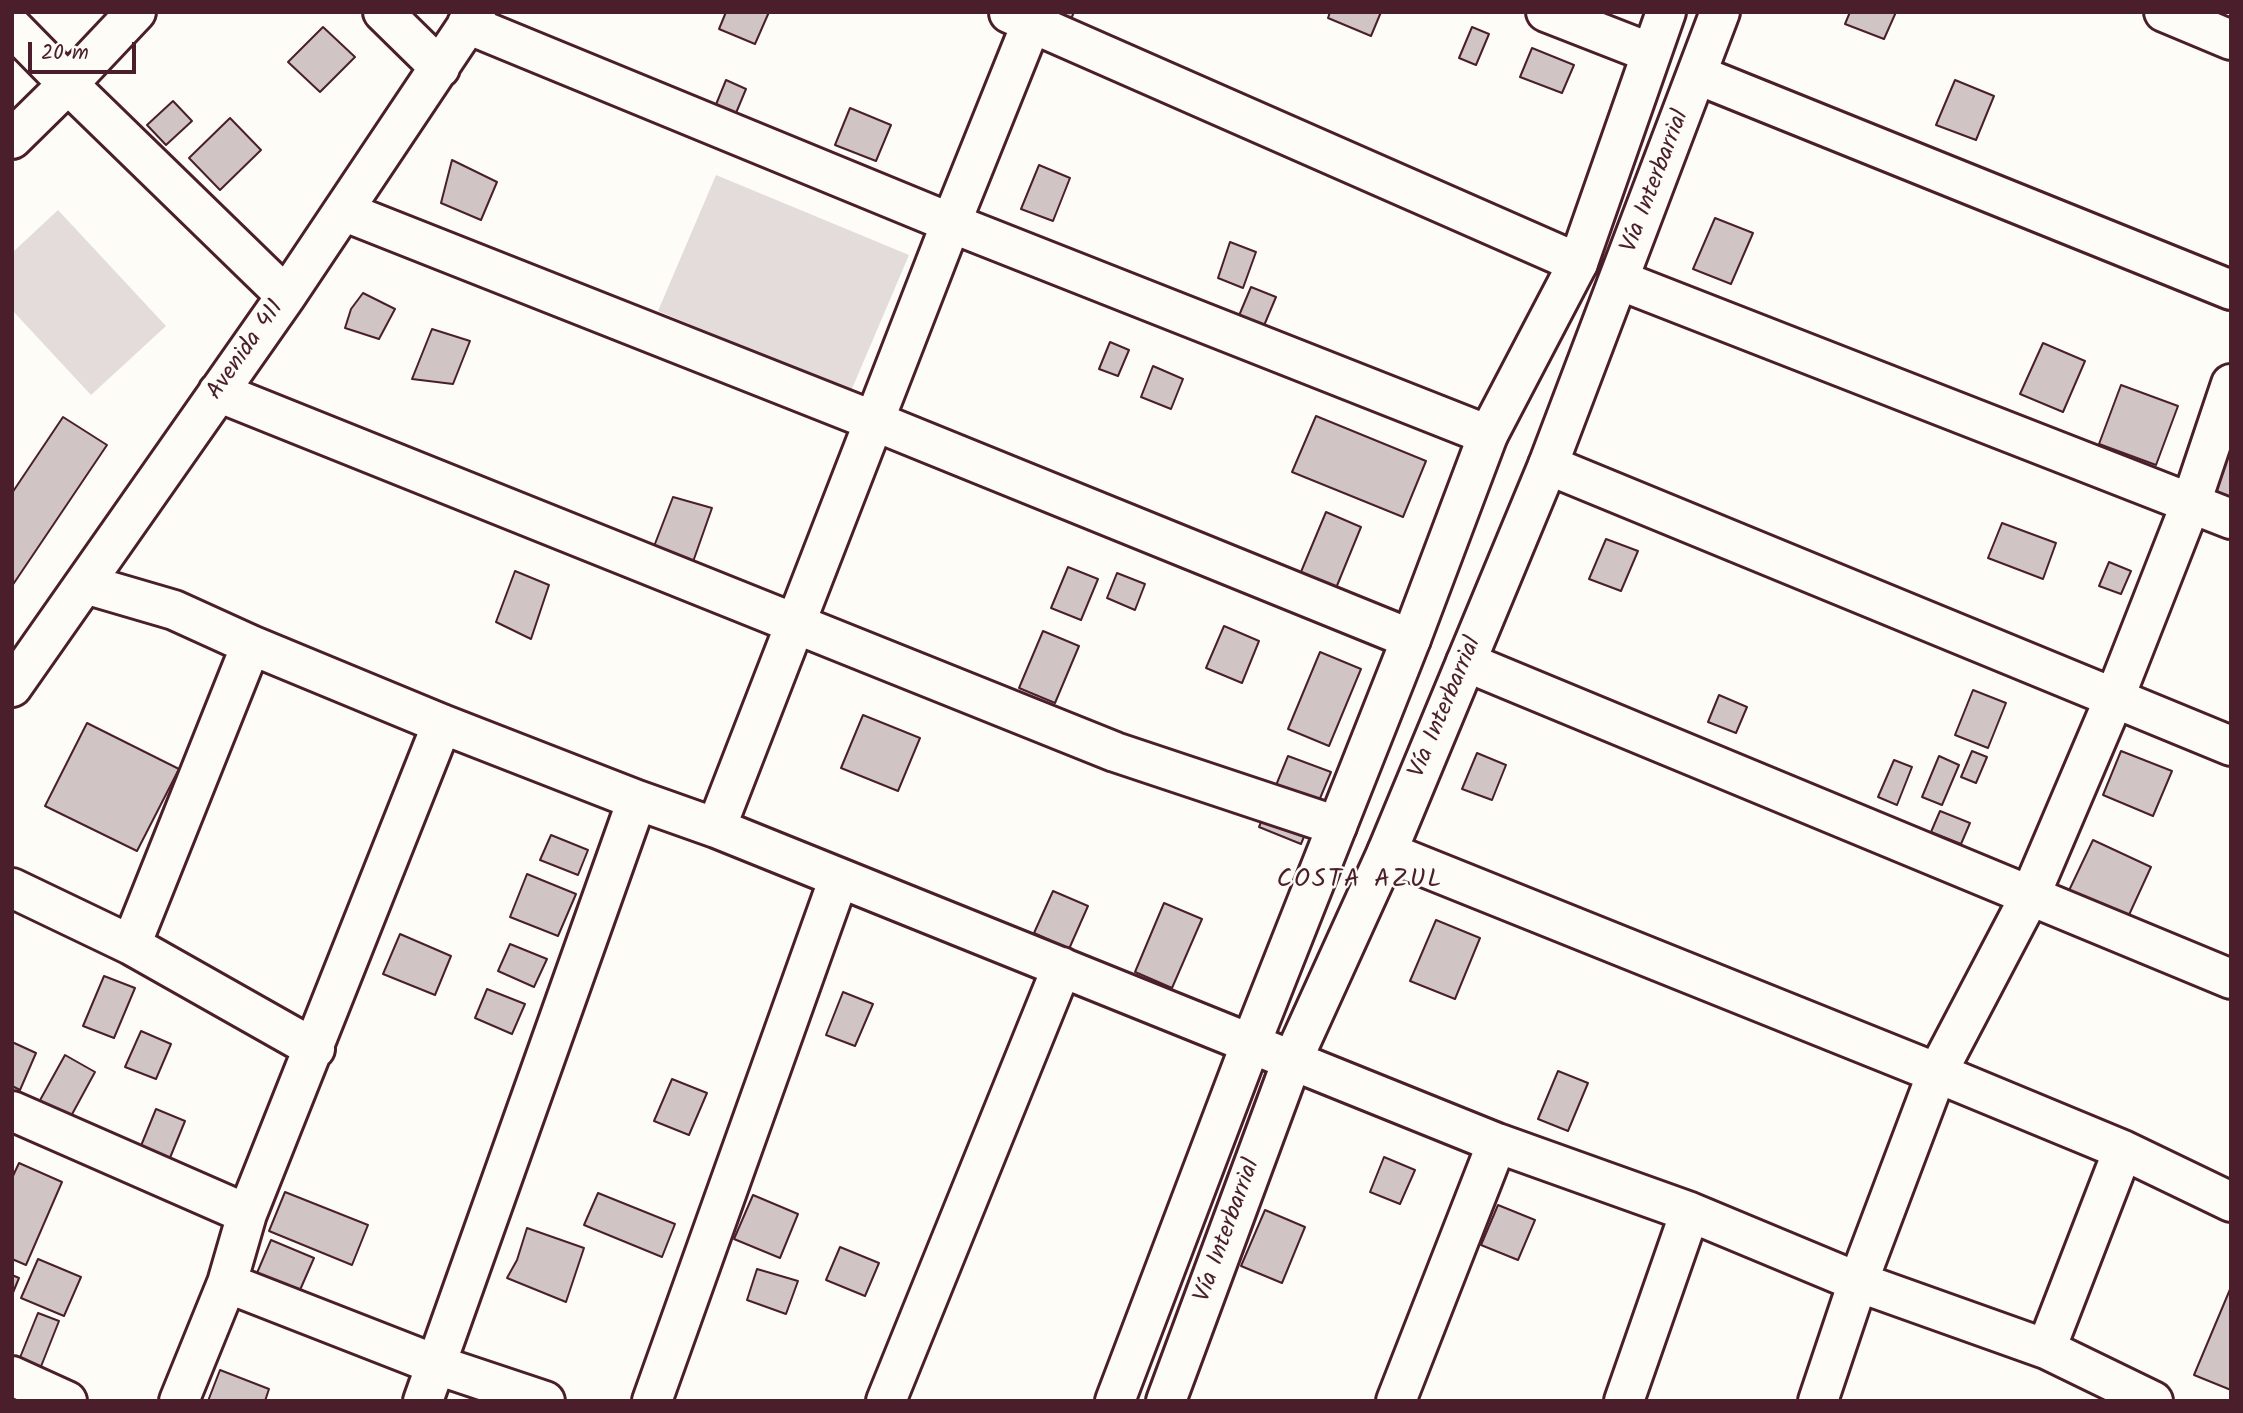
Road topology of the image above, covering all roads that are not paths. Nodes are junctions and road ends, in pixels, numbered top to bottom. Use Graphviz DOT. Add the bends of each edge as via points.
graph roads {
  1 [pos="136,12"];
  2 [pos="383,12"];
  3 [pos="1546,12"];
  4 [pos="1666,12"];
  5 [pos="1720,12"];
  6 [pos="2164,12"];
  7 [pos="1025,16"];
  8 [pos="472,18"];
  9 [pos="12,27"];
  10 [pos="2231,40"];
  11 [pos="1651,52"];
  12 [pos="440,68"];
  13 [pos="1698,75"];
  14 [pos="68,85"];
  15 [pos="12,139"];
  16 [pos="343,211"];
  17 [pos="951,223"];
  18 [pos="1577,263"];
  19 [pos="1619,280"];
  20 [pos="2231,290"];
  21 [pos="285,296"];
  22 [pos="2231,384"];
  23 [pos="218,391"];
  24 [pos="874,421"];
  25 [pos="1488,435"];
  26 [pos="1548,464"];
  27 [pos="2191,503"];
  28 [pos="2231,519"];
  29 [pos="85,584"];
  30 [pos="794,624"];
  31 [pos="1411,639"];
  32 [pos="251,645"];
  33 [pos="1466,662"];
  34 [pos="12,687"];
  35 [pos="2114,699"];
  36 [pos="442,724"];
  37 [pos="2231,746"];
  38 [pos="637,800"];
  39 [pos="1337,826"];
  40 [pos="716,828"];
  41 [pos="1387,852"];
  42 [pos="838,878"];
  43 [pos="12,888"];
  44 [pos="2030,896"];
  45 [pos="131,945"];
  46 [pos="1062,967"];
  47 [pos="2231,979"];
  48 [pos="1251,1043"];
  49 [pos="315,1049"];
  50 [pos="1292,1061"];
  51 [pos="1937,1073"];
  52 [pos="12,1111"];
  53 [pos="1497,1143"];
  54 [pos="2123,1150"];
  55 [pos="2231,1202"];
  56 [pos="1690,1212"];
  57 [pos="247,1214"];
  58 [pos="1858,1282"];
  59 [pos="227,1283"];
  60 [pos="2046,1349"];
  61 [pos="437,1365"];
  62 [pos="12,1377"];
  63 [pos="67,1401"];
  64 [pos="179,1401"];
  65 [pos="422,1401"];
  66 [pos="545,1401"];
  67 [pos="652,1401"];
  68 [pos="886,1401"];
  69 [pos="1115,1401"];
  70 [pos="1166,1401"];
  71 [pos="1396,1401"];
  72 [pos="1623,1401"];
  73 [pos="1818,1401"];
  74 [pos="2154,1401"];
  1 -- 14 [label="street"];
  2 -- 12 [label="street"];
  3 -- 11 [label="street"];
  4 -- 11 [label="street, Vía Interbarrial"];
  5 -- 13 [label="street, Vía Interbarrial"];
  6 -- 10 [label="street"];
  7 -- 17 [label="street"];
  7 -- 18 [label="street"];
  8 -- 12 [label="street, Avenida 411"];
  8 -- 17 [label="street"];
  9 -- 14 [label="street"];
  11 -- 18 [label="street, Vía Interbarrial"];
  12 -- 16 [label="street, Avenida 411"];
  13 -- 19 [label="street, Vía Interbarrial"];
  13 -- 20 [label="street"];
  14 -- 15 [label="street"];
  14 -- 21 [label="street"];
  16 -- 21 [label="street, Avenida 411"];
  16 -- 24 [label="street"];
  17 -- 24 [label="street"];
  17 -- 25 [label="street"];
  18 -- 25 [label="street, Vía Interbarrial"];
  19 -- 26 [label="street, Vía Interbarrial"];
  19 -- 27 [label="street"];
  21 -- 23 [label="street, Avenida 411"];
  22 -- 27 [label="street"];
  23 -- 29 [label="street, Avenida 411"];
  23 -- 30 [label="street"];
  24 -- 30 [label="street"];
  24 -- 31 [label="street"];
  25 -- 31 [label="street, Vía Interbarrial"];
  26 -- 33 [label="street, Vía Interbarrial"];
  26 -- 35 [label="street"];
  27 -- 28 [label="street"];
  27 -- 35 [label="street"];
  29 -- 32 [label="street" via="174,610"];
  29 -- 34 [label="street, Avenida 411"];
  30 -- 39 [label="street" via="1115,752"];
  30 -- 40 [label="street"];
  31 -- 39 [label="street, Vía Interbarrial"];
  32 -- 36 [label="street"];
  32 -- 45 [label="street"];
  33 -- 41 [label="street, Vía Interbarrial"];
  33 -- 44 [label="street"];
  35 -- 37 [label="street"];
  35 -- 44 [label="street"];
  36 -- 38 [label="street"];
  36 -- 49 [label="street"];
  38 -- 40 [label="street"];
  38 -- 61 [label="street"];
  39 -- 48 [label="street, Vía Interbarrial"];
  40 -- 42 [label="street"];
  41 -- 50 [label="street, Vía Interbarrial"];
  41 -- 51 [label="street"];
  42 -- 46 [label="street"];
  42 -- 67 [label="street"];
  43 -- 45 [label="street"];
  44 -- 47 [label="street"];
  44 -- 51 [label="street"];
  45 -- 49 [label="street"];
  46 -- 48 [label="street"];
  46 -- 68 [label="street"];
  48 -- 50 [label="street"];
  48 -- 69 [label="street, Vía Interbarrial"];
  49 -- 57 [label="street"];
  50 -- 53 [label="street"];
  50 -- 70 [label="street, Vía Interbarrial"];
  51 -- 54 [label="street"];
  51 -- 58 [label="street"];
  52 -- 57 [label="street"];
  53 -- 56 [label="street"];
  53 -- 71 [label="street"];
  54 -- 55 [label="street"];
  54 -- 60 [label="street"];
  56 -- 58 [label="street"];
  56 -- 72 [label="street"];
  57 -- 59 [label="street"];
  58 -- 60 [label="street"];
  58 -- 73 [label="street"];
  59 -- 61 [label="street"];
  59 -- 64 [label="street"];
  60 -- 74 [label="street"];
  61 -- 65 [label="street"];
  61 -- 66 [label="street"];
  62 -- 63 [label="street"];
}
